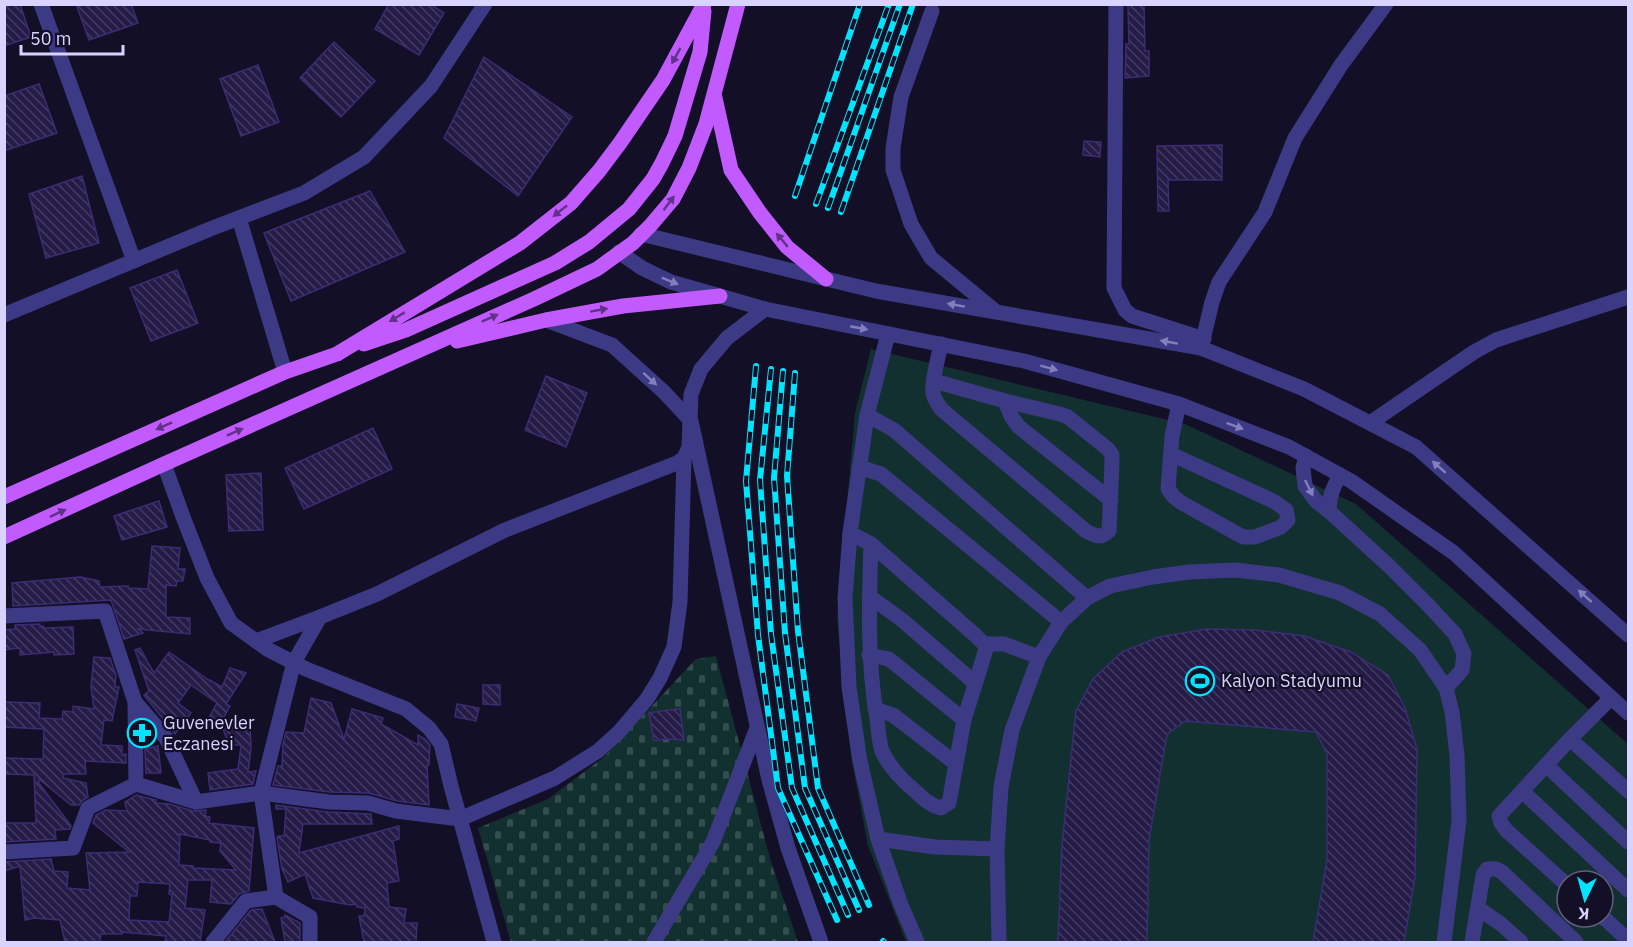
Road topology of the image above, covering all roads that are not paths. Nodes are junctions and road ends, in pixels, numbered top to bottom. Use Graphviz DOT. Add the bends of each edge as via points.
graph roads {
  1 [pos="41,4"];
  2 [pos="485,4"];
  3 [pos="704,4"];
  4 [pos="738,4"];
  5 [pos="1116,4"];
  6 [pos="1386,4"];
  7 [pos="932,11"];
  8 [pos="714,94"];
  9 [pos="239,218"];
  10 [pos="617,219"];
  11 [pos="602,232"];
  12 [pos="641,234"];
  13 [pos="619,252"];
  14 [pos="134,261"];
  15 [pos="826,279"];
  16 [pos="720,296"];
  17 [pos="1629,297"];
  18 [pos="765,309"];
  19 [pos="996,312"];
  20 [pos="4,315"];
  21 [pos="546,320"];
  22 [pos="888,334"];
  23 [pos="941,344"];
  24 [pos="1202,344"];
  25 [pos="419,350"];
  26 [pos="337,354"];
  27 [pos="285,372"];
  28 [pos="934,381"];
  29 [pos="1005,401"];
  30 [pos="1179,404"];
  31 [pos="867,415"];
  32 [pos="691,421"];
  33 [pos="1370,423"];
  34 [pos="1171,454"];
  35 [pos="1306,456"];
  36 [pos="684,458"];
  37 [pos="164,464"];
  38 [pos="859,467"];
  39 [pos="1340,476"];
  40 [pos="4,497"];
  41 [pos="1111,500"];
  42 [pos="1330,512"];
  43 [pos="850,533"];
  44 [pos="5,538"];
  45 [pos="871,544"];
  46 [pos="869,596"];
  47 [pos="1087,598"];
  48 [pos="4,616"];
  49 [pos="320,617"];
  50 [pos="1061,622"];
  51 [pos="1629,635"];
  52 [pos="256,641"];
  53 [pos="984,644"];
  54 [pos="870,655"];
  55 [pos="1039,657"];
  56 [pos="294,662"];
  57 [pos="975,682"];
  58 [pos="1446,688"];
  59 [pos="1611,698"];
  60 [pos="135,702"];
  61 [pos="875,709"];
  62 [pos="1629,713"];
  63 [pos="964,720"];
  64 [pos="757,728"];
  65 [pos="1570,739"];
  66 [pos="955,763"];
  67 [pos="1546,765"];
  68 [pos="136,784"];
  69 [pos="1629,791"];
  70 [pos="1522,792"];
  71 [pos="261,793"];
  72 [pos="196,802"];
  73 [pos="460,819"];
  74 [pos="878,839"];
  75 [pos="1629,842"];
  76 [pos="996,849"];
  77 [pos="4,852"];
  78 [pos="1555,874"];
  79 [pos="1629,890"];
  80 [pos="276,897"];
  81 [pos="1479,909"];
  82 [pos="1615,928"];
  83 [pos="1629,940"];
  84 [pos="213,942"];
  85 [pos="310,942"];
  86 [pos="494,942"];
  87 [pos="654,942"];
  88 [pos="821,942"];
  89 [pos="917,942"];
  90 [pos="999,942"];
  91 [pos="1444,942"];
  92 [pos="1472,942"];
  93 [pos="1521,942"];
  94 [pos="1576,942"];
  1 -- 14 [label="street"];
  2 -- 9 [label="street" via="431,86 364,157 304,193"];
  3 -- 10 [label="main road" via="700,52 675,136 653,179"];
  3 -- 26 [label="main road, one-way" via="645,108 572,203 520,243"];
  4 -- 8 [label="main road"];
  5 -- 24 [label="street" via="1114,288 1132,316"];
  6 -- 24 [label="street" via="1294,138 1265,212 1219,282"];
  7 -- 19 [label="street" via="901,97 893,170 911,224 931,258"];
  12 -- 8 [label="main road, one-way" via="672,199 684,178"];
  15 -- 8 [label="main road, one-way" via="787,247 731,171"];
  9 -- 14 [label="street"];
  9 -- 27 [label="street"];
  10 -- 11 [label="main road"];
  10 -- 12 [label="main road"];
  11 -- 13 [label="main road"];
  11 -- 26 [label="main road" via="537,272 406,330"];
  12 -- 13 [label="main road"];
  12 -- 15 [label="street"];
  13 -- 16 [label="street, one-way" via="671,282"];
  25 -- 13 [label="main road, one-way" via="597,269"];
  14 -- 20 [label="street"];
  19 -- 15 [label="street, one-way"];
  16 -- 18 [label="street"];
  21 -- 16 [label="main road, one-way" via="623,306"];
  17 -- 33 [label="street" via="1496,340"];
  18 -- 22 [label="street, one-way"];
  18 -- 32 [label="street" via="727,338 701,369 691,394"];
  24 -- 19 [label="street, one-way"];
  21 -- 25 [label="main road"];
  21 -- 32 [label="street, one-way" via="612,345"];
  22 -- 23 [label="street"];
  22 -- 31 [label="street"];
  23 -- 28 [label="street"];
  23 -- 30 [label="street, one-way" via="1024,361"];
  24 -- 33 [label="street"];
  37 -- 25 [label="main road, one-way"];
  26 -- 27 [label="main road"];
  27 -- 40 [label="main road, one-way"];
  28 -- 29 [label="street"];
  28 -- 41 [label="street" via="932,390 941,409 1096,537 1109,531"];
  29 -- 41 [label="street" via="1019,428"];
  29 -- 41 [label="street" via="1068,417 1108,449 1112,455"];
  30 -- 34 [label="street"];
  30 -- 35 [label="street, one-way"];
  31 -- 38 [label="street"];
  31 -- 47 [label="street" via="894,430"];
  32 -- 36 [label="street" via="690,447"];
  32 -- 64 [label="street"];
  51 -- 33 [label="street, one-way" via="1416,447"];
  34 -- 34 [label="street" via="1168,489 1182,503 1243,537 1255,537 1281,527 1288,520 1286,510 1275,501"];
  35 -- 39 [label="street"];
  35 -- 42 [label="street, one-way" via="1305,486"];
  36 -- 49 [label="street" via="505,530 376,594"];
  36 -- 73 [label="street" via="680,602 674,647 660,678 620,732 598,751 555,778"];
  44 -- 37 [label="main road, one-way"];
  37 -- 52 [label="street" via="207,578 231,623"];
  38 -- 43 [label="street"];
  38 -- 50 [label="street" via="881,474"];
  39 -- 42 [label="street" via="1333,488"];
  39 -- 59 [label="street" via="1454,553"];
  42 -- 58 [label="street" via="1455,634 1464,654 1462,670"];
  43 -- 45 [label="street"];
  43 -- 74 [label="street" via="845,598 849,687 860,761"];
  45 -- 46 [label="street"];
  45 -- 53 [label="street"];
  46 -- 54 [label="street"];
  46 -- 57 [label="street"];
  47 -- 50 [label="street"];
  47 -- 58 [label="street" via="1110,586 1190,572 1235,570 1279,575 1340,593 1380,614 1420,650"];
  48 -- 60 [label="street" via="105,610"];
  49 -- 52 [label="street"];
  49 -- 56 [label="street"];
  50 -- 55 [label="street"];
  52 -- 56 [label="street"];
  53 -- 55 [label="street" via="1004,644"];
  53 -- 57 [label="street" via="985,657"];
  54 -- 61 [label="street"];
  54 -- 63 [label="street" via="889,659"];
  55 -- 76 [label="street" via="1012,730 1001,787"];
  56 -- 71 [label="street"];
  56 -- 73 [label="street" via="406,709 429,728 441,744"];
  57 -- 63 [label="street"];
  58 -- 91 [label="street" via="1457,755 1459,821"];
  59 -- 62 [label="street"];
  59 -- 65 [label="street"];
  60 -- 68 [label="street"];
  60 -- 72 [label="street" via="166,738"];
  61 -- 66 [label="street" via="893,715"];
  61 -- 66 [label="street" via="882,750 891,767 932,806 941,808 949,803"];
  63 -- 66 [label="street"];
  64 -- 87 [label="street" via="713,842"];
  64 -- 88 [label="street" via="788,848"];
  65 -- 67 [label="street"];
  65 -- 69 [label="street"];
  67 -- 70 [label="street"];
  67 -- 75 [label="street"];
  68 -- 72 [label="street"];
  68 -- 77 [label="street" via="88,808 73,848"];
  70 -- 78 [label="street" via="1499,816 1501,823"];
  70 -- 79 [label="street"];
  71 -- 72 [label="street"];
  71 -- 73 [label="street" via="368,803 396,811"];
  71 -- 80 [label="street"];
  73 -- 86 [label="street"];
  74 -- 76 [label="street" via="935,847"];
  74 -- 89 [label="street"];
  76 -- 90 [label="street"];
  80 -- 84 [label="street" via="246,901"];
  80 -- 85 [label="street" via="310,917"];
  81 -- 92 [label="street"];
  81 -- 93 [label="street"];
  81 -- 94 [label="street" via="1483,875 1487,869 1496,868"];
  82 -- 83 [label="street"];
}
